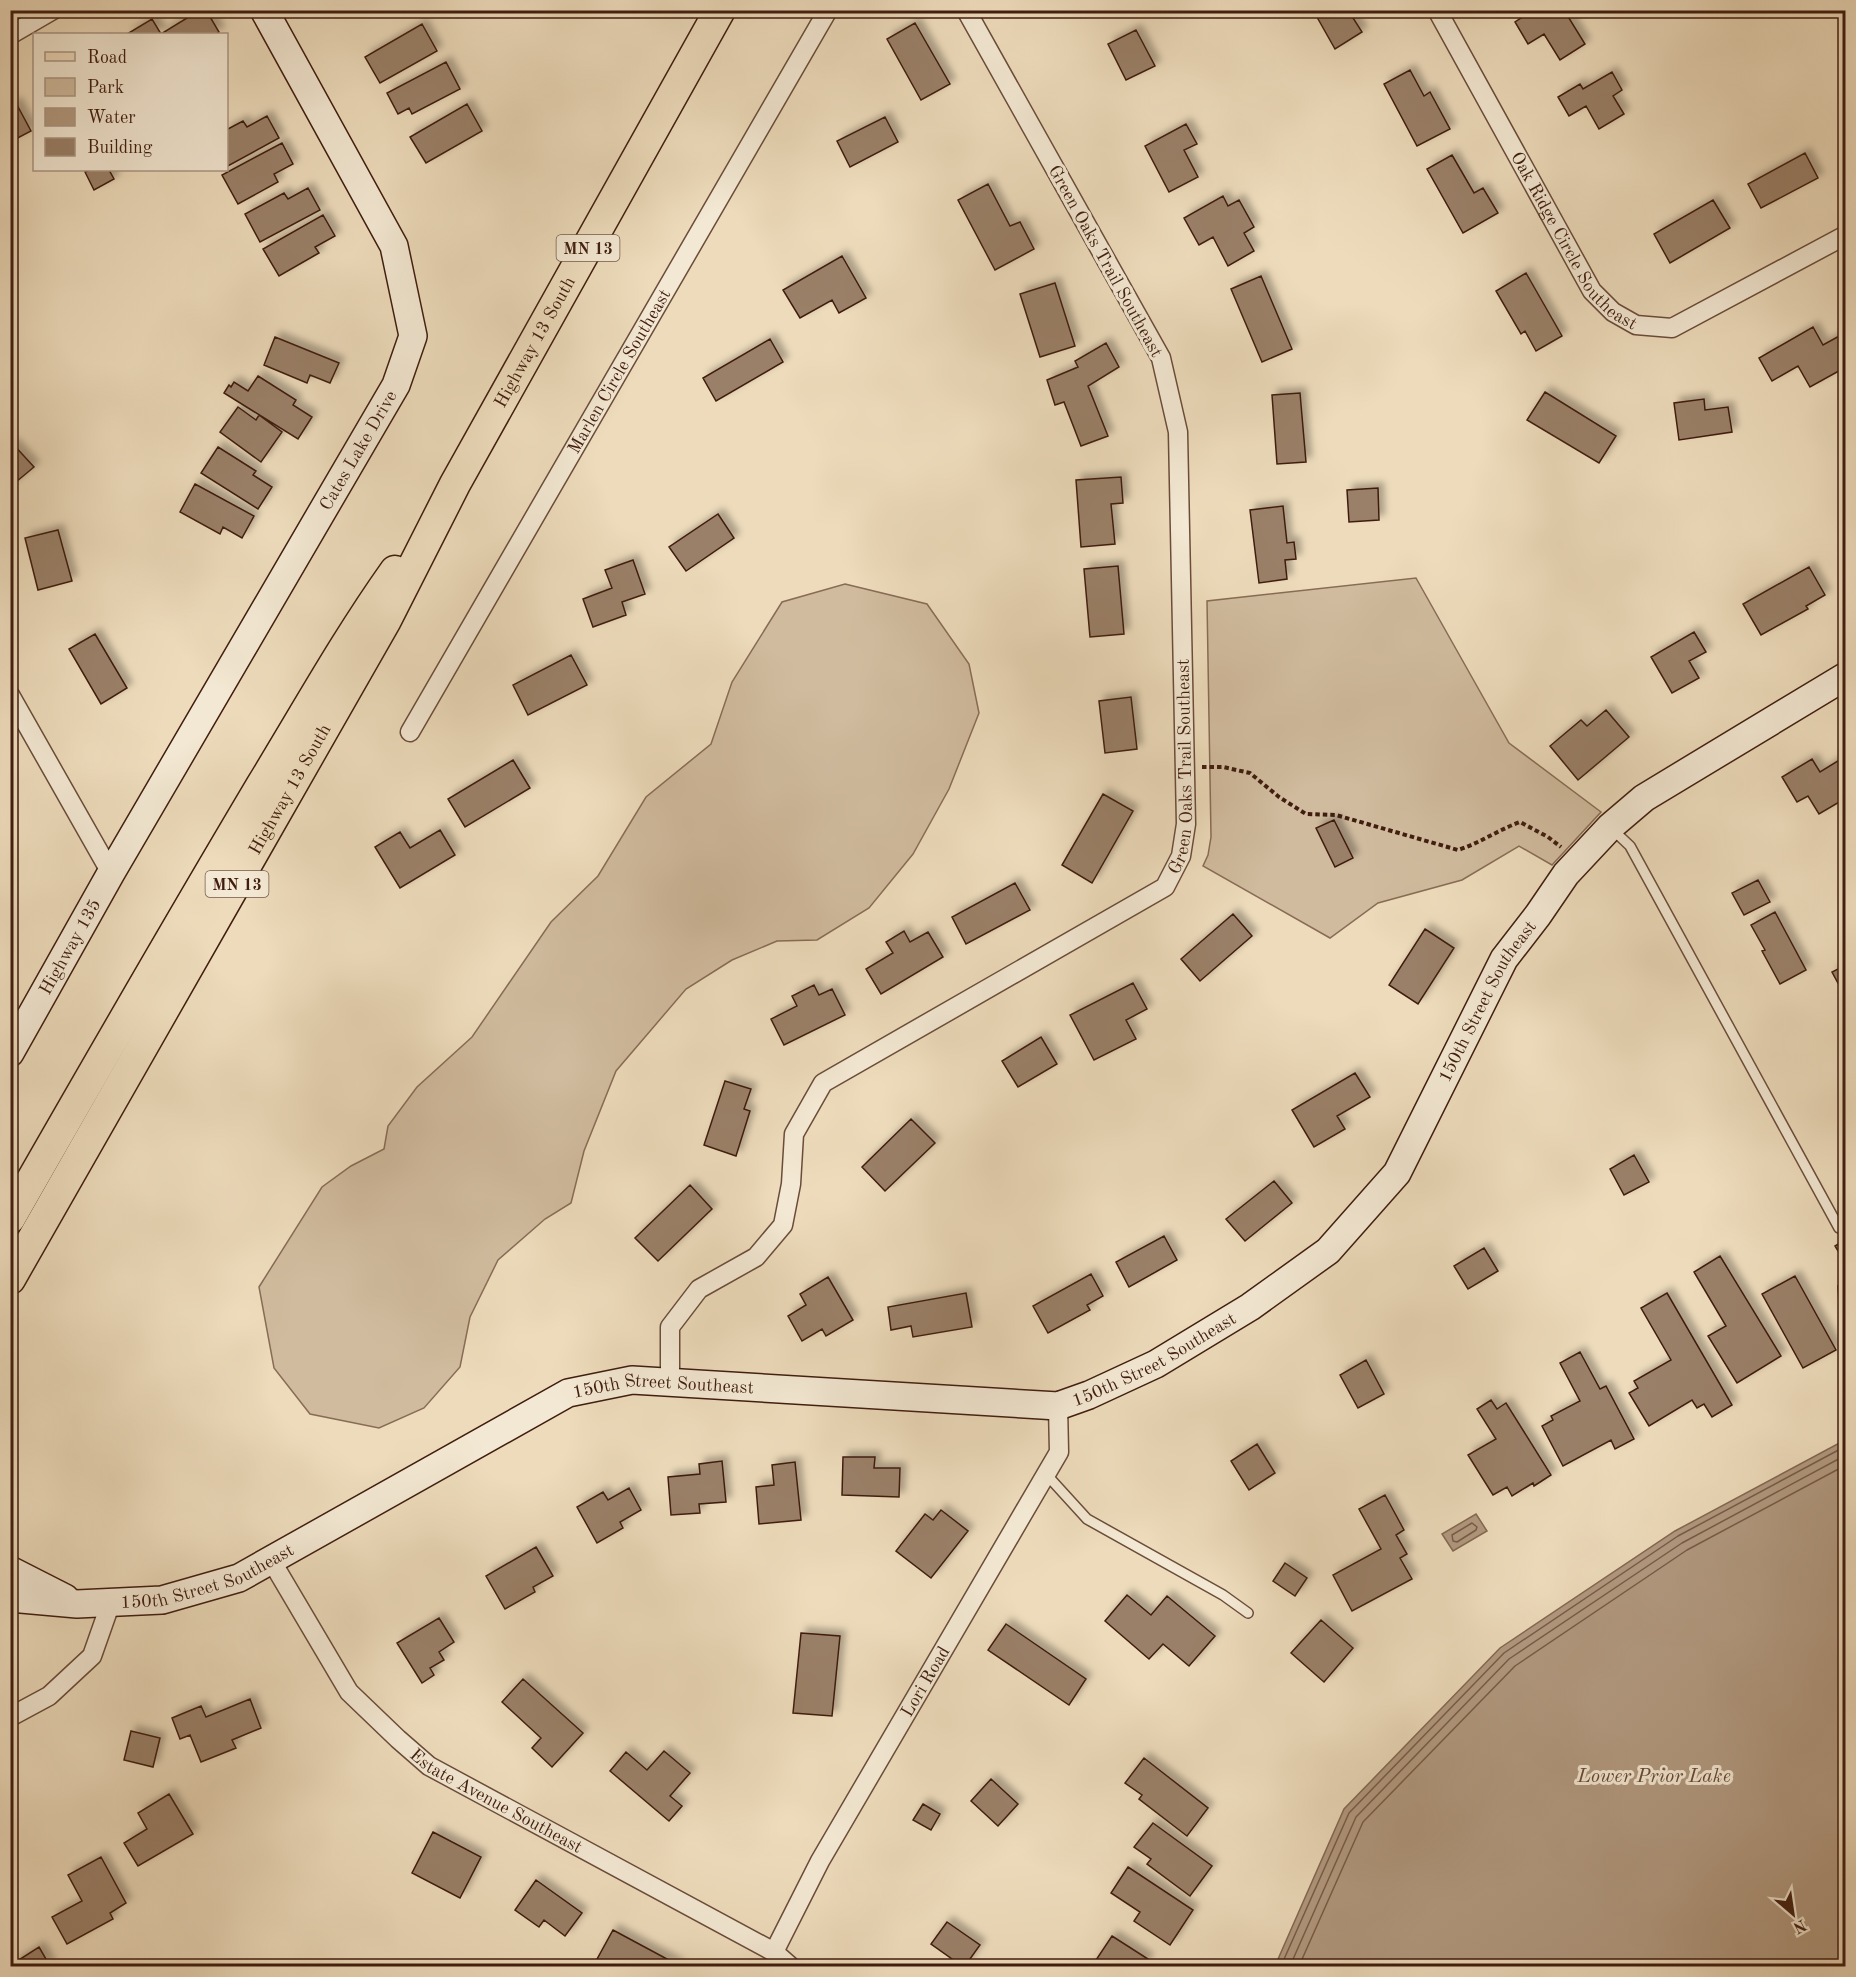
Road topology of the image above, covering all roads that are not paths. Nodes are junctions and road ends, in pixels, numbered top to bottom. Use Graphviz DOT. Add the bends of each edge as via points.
graph roads {
  1 [pos="53,10"];
  2 [pos="264,10"];
  3 [pos="720,10"];
  4 [pos="828,10"];
  5 [pos="966,10"];
  6 [pos="1437,10"];
  7 [pos="10,35"];
  8 [pos="1845,235"];
  9 [pos="455,484"];
  10 [pos="1845,678"];
  11 [pos="10,695"];
  12 [pos="410,732"];
  13 [pos="1610,827"];
  14 [pos="111,873"];
  15 [pos="10,1053"];
  16 [pos="10,1218"];
  17 [pos="1839,1228"];
  18 [pos="10,1279"];
  19 [pos="670,1383"];
  20 [pos="1058,1406"];
  21 [pos="1046,1474"];
  22 [pos="271,1560"];
  23 [pos="10,1570"];
  24 [pos="10,1598"];
  25 [pos="111,1602"];
  26 [pos="77,1604"];
  27 [pos="1248,1613"];
  28 [pos="10,1717"];
  29 [pos="774,1952"];
  30 [pos="790,1966"];
  1 -- 7 [label="street"];
  2 -- 14 [label="street, Cates Lake Drive" via="394,246 412,336 396,386"];
  3 -- 9 [label="main road, Highway 13 South / MN 13"];
  4 -- 12 [label="street, Marlen Circle Southeast"];
  5 -- 19 [label="street, Green Oaks Trail Southeast" via="1161,358 1178,432 1186,824 1181,856 1165,887 824,1083 794,1134 791,1184 783,1225 756,1257 699,1289 670,1327"];
  6 -- 8 [label="street, Oak Ridge Circle Southeast" via="1592,291 1613,312 1636,325 1672,328"];
  9 -- 16 [label="main road, Highway 13 South / MN 13" via="368,608"];
  9 -- 18 [label="main road, Highway 13 South / MN 13" via="381,631"];
  10 -- 13 [label="street, 150th Street Southeast" via="1644,798"];
  11 -- 14 [label="street"];
  13 -- 17 [label="lane" via="1630,846"];
  13 -- 20 [label="street, 150th Street Southeast" via="1566,874 1504,959 1397,1173 1328,1251 1250,1307 1156,1364"];
  14 -- 15 [label="street, Highway 135"];
  19 -- 20 [label="street, 150th Street Southeast"];
  19 -- 22 [label="street, 150th Street Southeast" via="632,1380 568,1393"];
  20 -- 21 [label="street, Lori Road" via="1059,1452"];
  21 -- 27 [label="lane" via="1087,1519"];
  21 -- 29 [label="street, Lori Road" via="820,1861"];
  22 -- 25 [label="street, 150th Street Southeast" via="240,1578 162,1600"];
  22 -- 29 [label="street, Estate Avenue Southeast" via="349,1692 429,1766"];
  23 -- 26 [label="street"];
  24 -- 26 [label="street, 150th Street Southeast"];
  25 -- 26 [label="street, 150th Street Southeast"];
  25 -- 28 [label="street" via="92,1656 49,1696"];
  29 -- 30 [label="street, Estate Avenue Southeast"];
}
